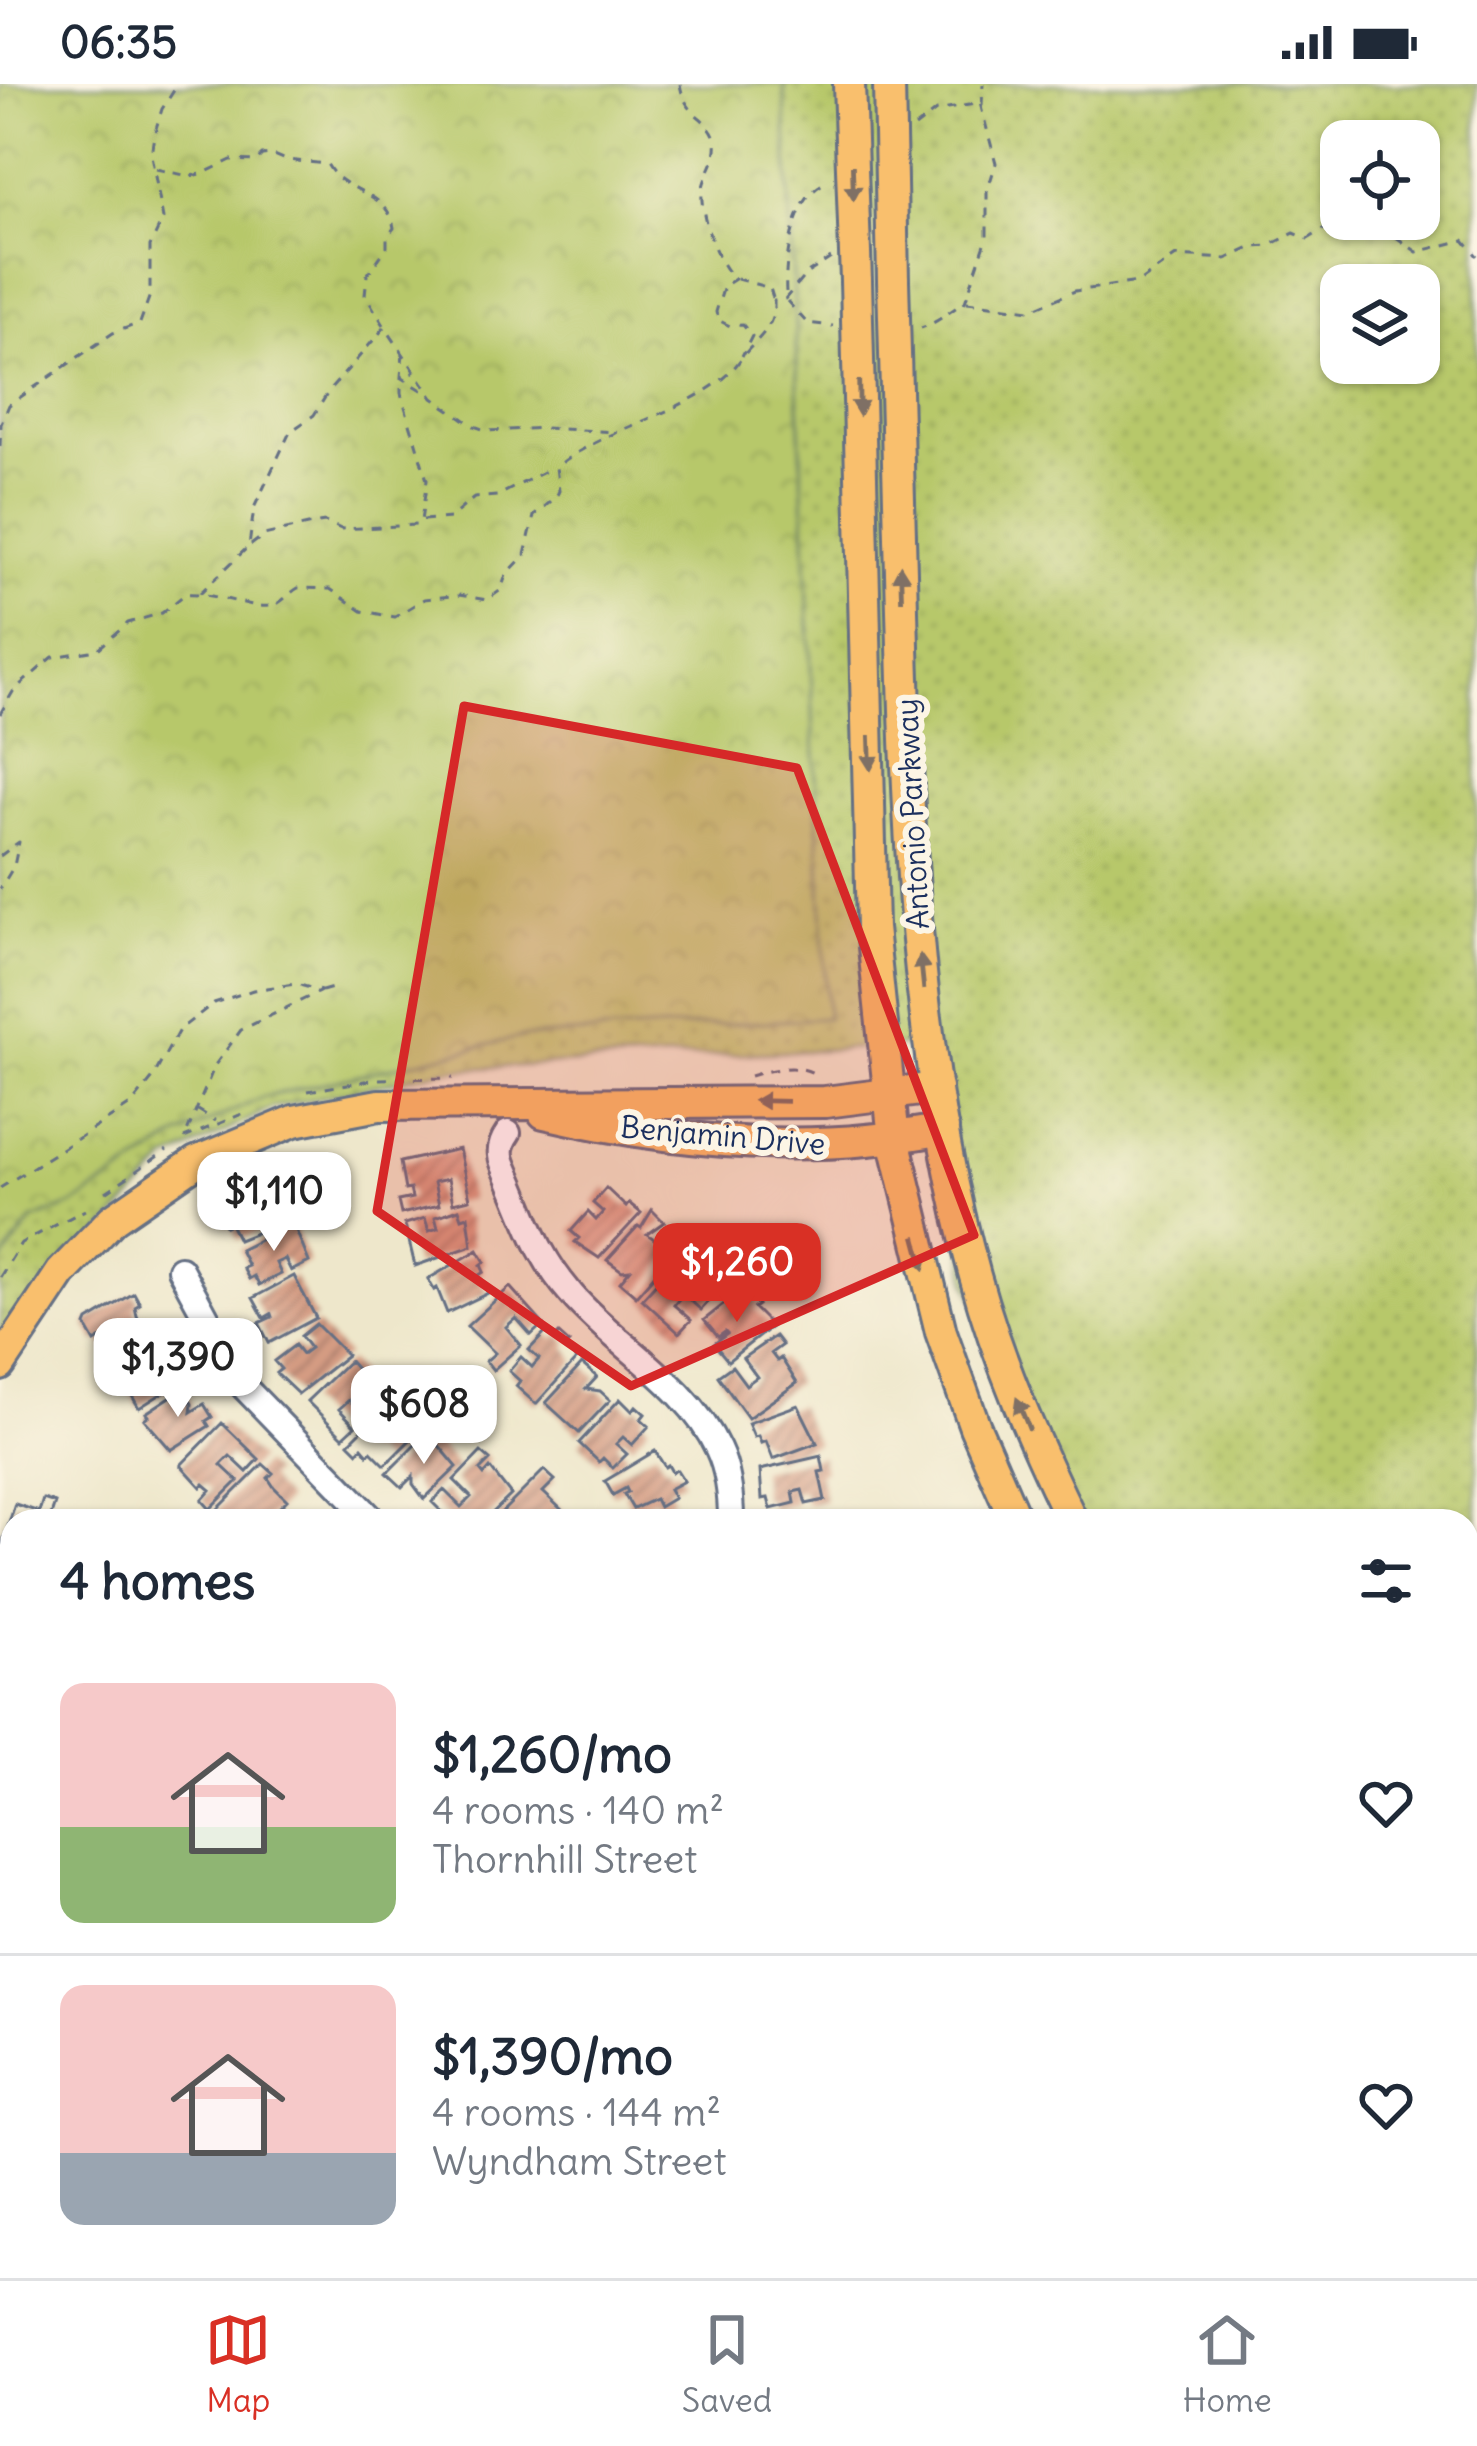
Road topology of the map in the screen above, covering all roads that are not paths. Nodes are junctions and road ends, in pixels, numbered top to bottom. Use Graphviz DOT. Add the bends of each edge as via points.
graph roads {
  1 [pos="850,84"];
  2 [pos="889,84"];
  3 [pos="937,1088"];
  4 [pos="888,1096"];
  5 [pos="506,1118"];
  6 [pos="943,1129"];
  7 [pos="894,1138"];
  8 [pos="180,1269"];
  9 [pos="0,1365"];
  10 [pos="362,1509"];
  11 [pos="730,1509"];
  12 [pos="1011,1509"];
  13 [pos="1066,1509"];
  1 -- 4 [label="main road, Antonio Parkway, one-way, bridge" via="872,928"];
  3 -- 2 [label="main road, Antonio Parkway, one-way, bridge" via="912,834"];
  3 -- 4 [label="main road, Benjamin Drive"];
  3 -- 6 [label="main road, Antonio Parkway"];
  4 -- 5 [label="main road, Benjamin Drive, one-way"];
  4 -- 7 [label="main road, Antonio Parkway"];
  5 -- 7 [label="main road, Benjamin Drive" via="825,1146"];
  5 -- 9 [label="main road, Benjamin Drive" via="379,1105 336,1111 196,1162 84,1245"];
  5 -- 11 [label="street" via="516,1145 509,1177 531,1238 573,1297 646,1361 718,1449"];
  6 -- 7 [label="main road, Benjamin Drive"];
  13 -- 6 [label="main road, Antonio Parkway, one-way" via="980,1293"];
  7 -- 12 [label="main road, Antonio Parkway, one-way" via="941,1332"];
  8 -- 10 [label="street" via="244,1387"];
}
